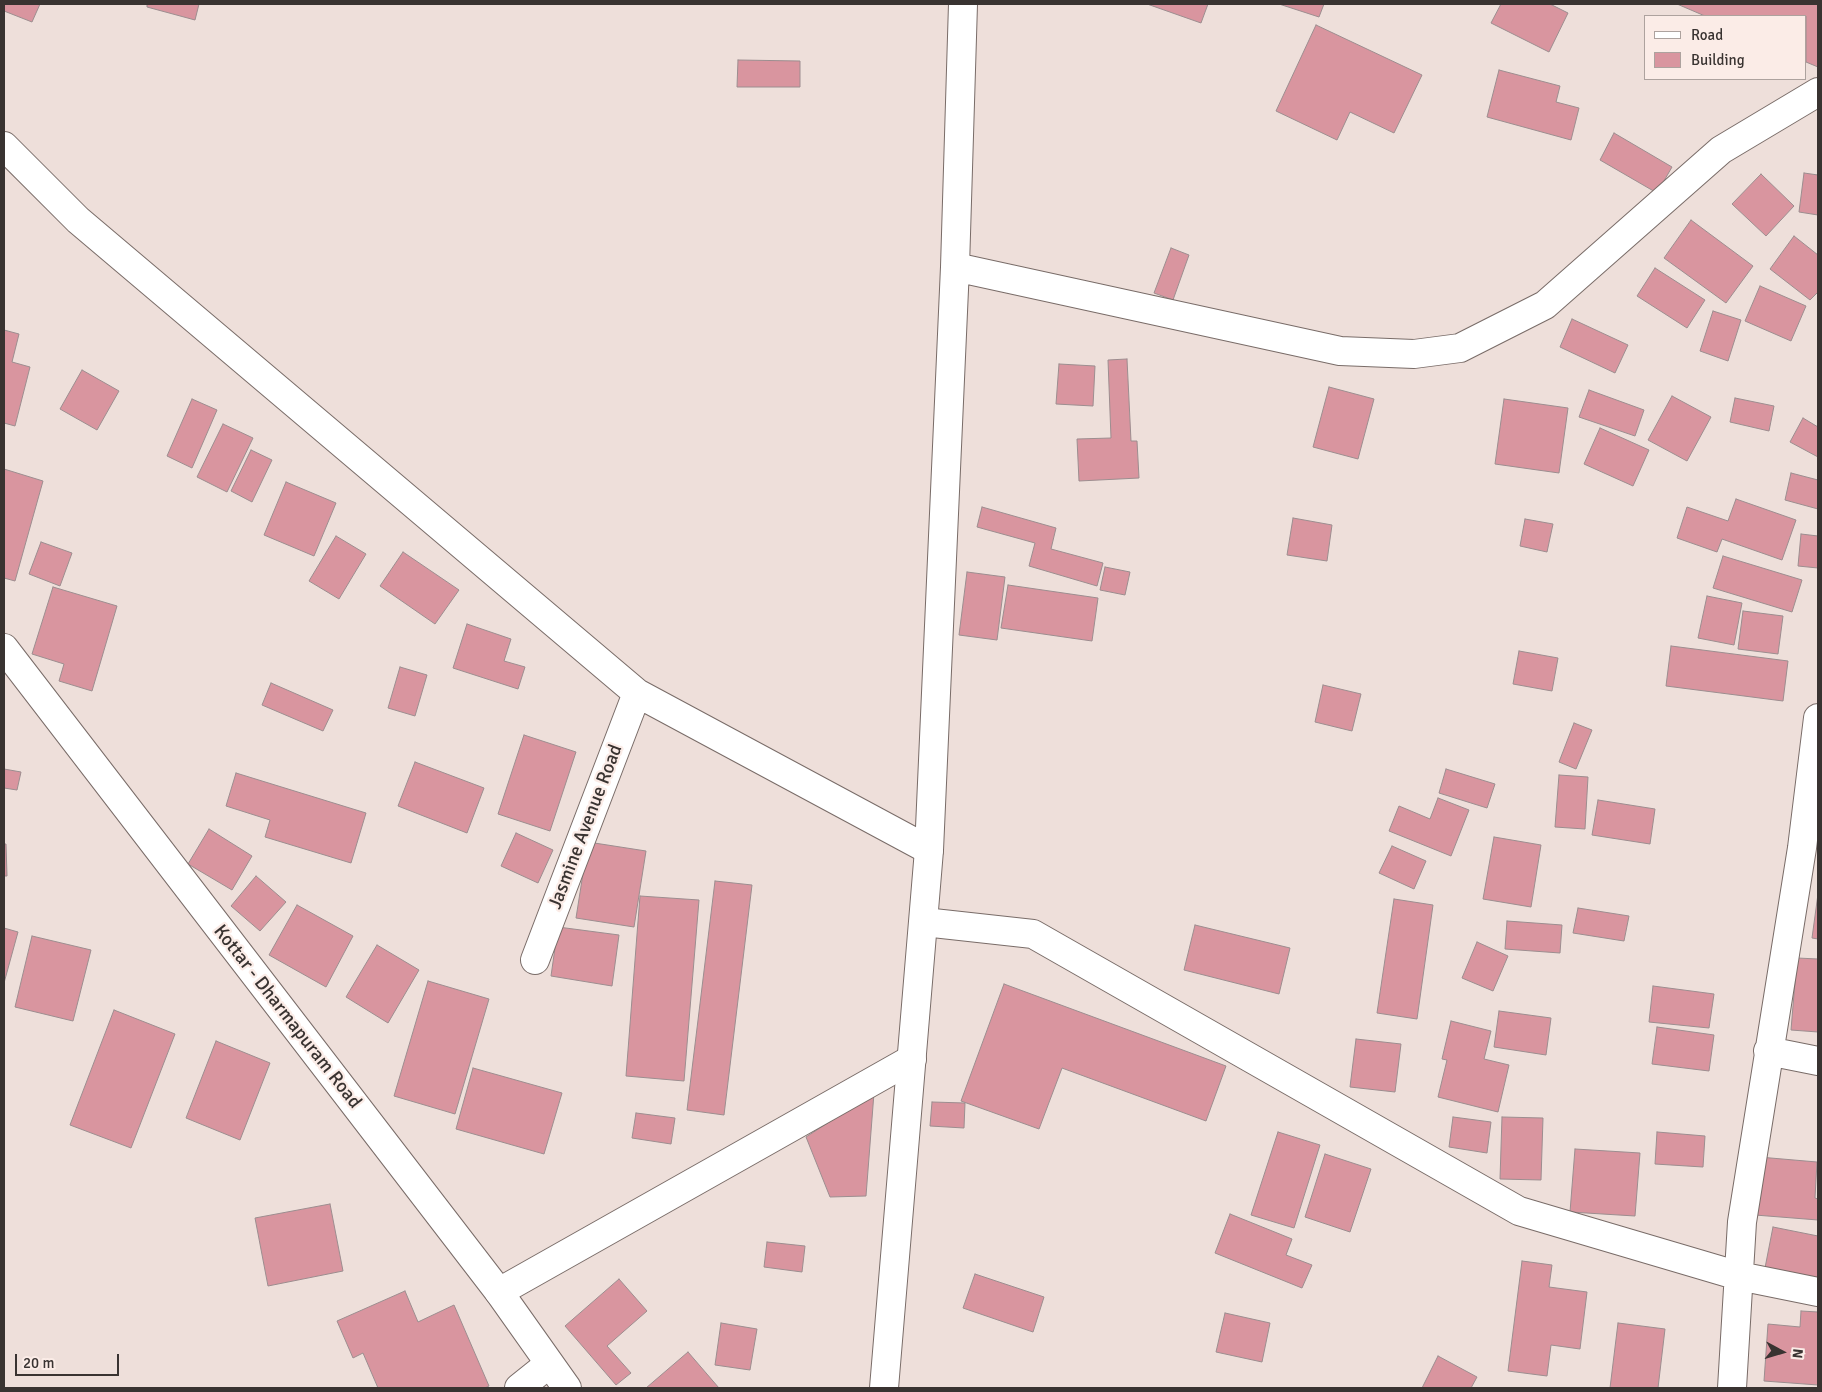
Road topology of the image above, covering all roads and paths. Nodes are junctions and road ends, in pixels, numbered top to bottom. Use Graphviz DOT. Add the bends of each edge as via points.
graph roads {
  1 [pos="963,4"];
  2 [pos="1818,92"];
  3 [pos="4,146"];
  4 [pos="955,267"];
  5 [pos="4,648"];
  6 [pos="637,693"];
  7 [pos="1818,718"];
  8 [pos="929,850"];
  9 [pos="1810,850"];
  10 [pos="924,922"];
  11 [pos="535,960"];
  12 [pos="1768,1051"];
  13 [pos="912,1059"];
  14 [pos="1818,1061"];
  15 [pos="1739,1276"];
  16 [pos="499,1292"];
  17 [pos="1818,1292"];
  18 [pos="549,1364"];
  19 [pos="519,1388"];
  20 [pos="566,1388"];
  21 [pos="884,1388"];
  22 [pos="1732,1388"];
  1 -- 4 [label="street"];
  2 -- 4 [label="street" via="1721,150 1545,305 1460,348 1414,354 1340,351"];
  3 -- 6 [label="street" via="78,220"];
  4 -- 8 [label="street"];
  5 -- 16 [label="street, Kottar - Dharmapuram Road"];
  6 -- 8 [label="street"];
  6 -- 11 [label="street, Jasmine Avenue Road"];
  7 -- 9 [label="street"];
  8 -- 10 [label="street"];
  9 -- 12 [label="street"];
  10 -- 13 [label="street"];
  10 -- 15 [label="street" via="1033,934 1519,1211"];
  12 -- 14 [label="street"];
  12 -- 15 [label="street" via="1742,1222"];
  13 -- 16 [label="street"];
  13 -- 21 [label="street"];
  15 -- 17 [label="street"];
  15 -- 22 [label="street"];
  16 -- 18 [label="street, Kottar - Dharmapuram Road"];
  18 -- 19 [label="street"];
  18 -- 20 [label="street, Kottar - Dharmapuram Road"];
}
